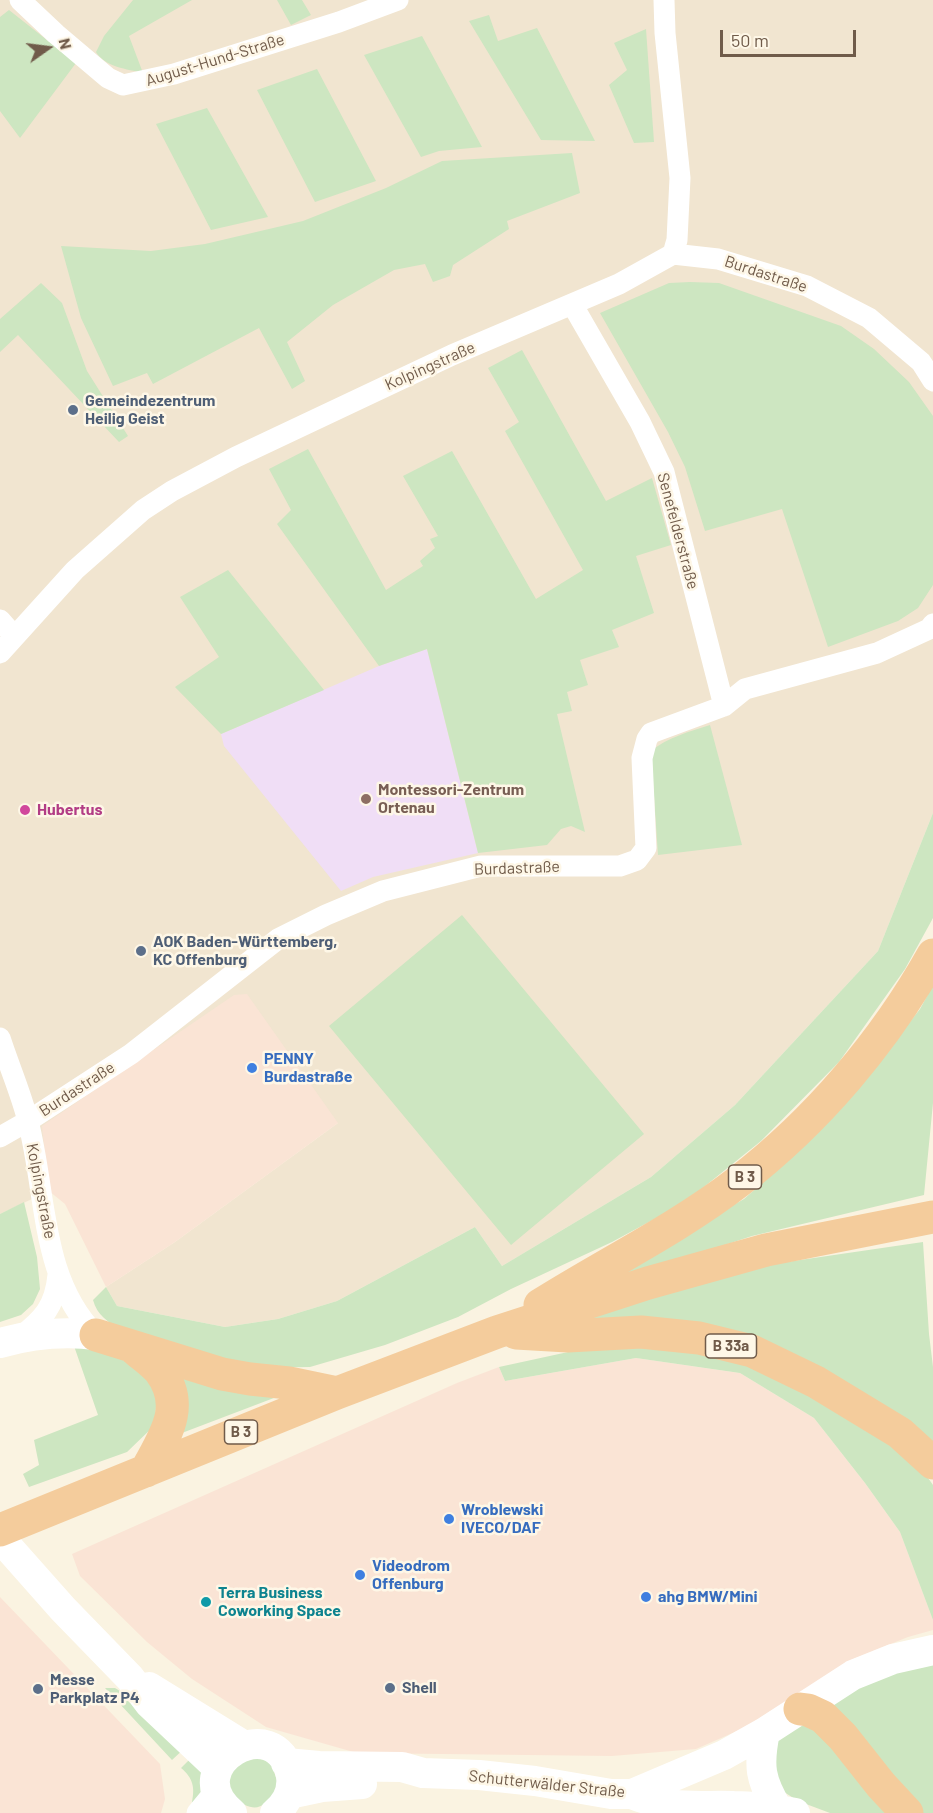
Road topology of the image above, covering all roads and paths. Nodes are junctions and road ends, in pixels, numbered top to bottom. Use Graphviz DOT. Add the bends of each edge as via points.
graph roads {
  1 [pos="21,0"];
  2 [pos="398,0"];
  3 [pos="664,0"];
  4 [pos="673,254"];
  5 [pos="572,304"];
  6 [pos="927,357"];
  7 [pos="933,381"];
  8 [pos="0,620"];
  9 [pos="933,624"];
  10 [pos="14,636"];
  11 [pos="0,653"];
  12 [pos="724,706"];
  13 [pos="933,955"];
  14 [pos="0,1038"];
  15 [pos="28,1121"];
  16 [pos="0,1137"];
  17 [pos="933,1217"];
  18 [pos="57,1275"];
  19 [pos="496,1332"];
  20 [pos="96,1335"];
  21 [pos="10,1341"];
  22 [pos="135,1349"];
  23 [pos="337,1393"];
  24 [pos="933,1463"];
  25 [pos="146,1471"];
  26 [pos="0,1530"];
  27 [pos="0,1538"];
  28 [pos="933,1650"];
  29 [pos="130,1678"];
  30 [pos="800,1709"];
  31 [pos="765,1732"];
  32 [pos="243,1745"];
  33 [pos="286,1763"];
  34 [pos="423,1773"];
  35 [pos="222,1790"];
  36 [pos="632,1794"];
  37 [pos="282,1804"];
  38 [pos="786,1811"];
  39 [pos="197,1813"];
  40 [pos="907,1813"];
  1 -- 2 [label="street, August-Hund-Straße" via="108,78 123,85 174,74"];
  3 -- 4 [label="street" via="680,178"];
  4 -- 5 [label="street, Kolpingstraße"];
  4 -- 6 [label="street, Burdastraße" via="718,259 807,286 869,318"];
  5 -- 10 [label="street, Kolpingstraße" via="452,355 172,490 143,510 75,570"];
  5 -- 12 [label="street, Senefelderstraße" via="664,472"];
  6 -- 7 [label="street, Burdastraße"];
  8 -- 10 [label="street"];
  9 -- 12 [label="street, Burdastraße" via="877,653 745,689"];
  10 -- 11 [label="street, Kolpingstraße"];
  12 -- 15 [label="street, Burdastraße" via="651,733 646,739 642,758 646,848 637,860 620,866 481,866 383,891 326,915 278,939 131,1054"];
  13 -- 19 [label="highway, B 3" via="880,1038 836,1090 789,1139 738,1183"];
  14 -- 15 [label="street, Kolpingstraße"];
  15 -- 16 [label="street, Burdastraße"];
  15 -- 18 [label="street, Kolpingstraße"];
  17 -- 19 [label="highway, B 3" via="766,1250"];
  18 -- 20 [label="street, Kolpingstraße" via="78,1317"];
  18 -- 21 [label="street, Kolpingstraße" via="54,1300 45,1314"];
  19 -- 23 [label="highway, B 3"];
  19 -- 24 [label="highway, B 33a" via="568,1336 641,1332 699,1338 752,1351 816,1382 900,1433"];
  20 -- 21 [label="main road" via="54,1333"];
  20 -- 22 [label="highway"];
  22 -- 23 [label="highway" via="222,1374"];
  22 -- 25 [label="highway" via="167,1382 173,1413"];
  23 -- 25 [label="highway, B 3"];
  25 -- 26 [label="highway, B 3"];
  27 -- 29 [label="main road"];
  28 -- 30 [label="main road, Schutterwälder Straße" via="893,1659 853,1675"];
  29 -- 32 [label="main road" via="160,1692"];
  29 -- 35 [label="main road"];
  30 -- 31 [label="main road, Schutterwälder Straße"];
  30 -- 40 [label="highway" via="823,1717"];
  31 -- 36 [label="main road, Schutterwälder Straße" via="724,1755"];
  31 -- 38 [label="main road" via="761,1767 765,1788"];
  32 -- 33 [label="main road" via="268,1747"];
  32 -- 35 [label="main road" via="228,1754"];
  33 -- 34 [label="main road, Schutterwälder Straße" via="402,1767"];
  33 -- 37 [label="main road, Schutterwälder Straße" via="291,1778"];
  34 -- 36 [label="main road, Schutterwälder Straße" via="513,1778"];
  34 -- 37 [label="main road, Schutterwälder Straße" via="404,1783 322,1787"];
  35 -- 39 [label="street"];
  36 -- 38 [label="main road" via="666,1805"];
}
